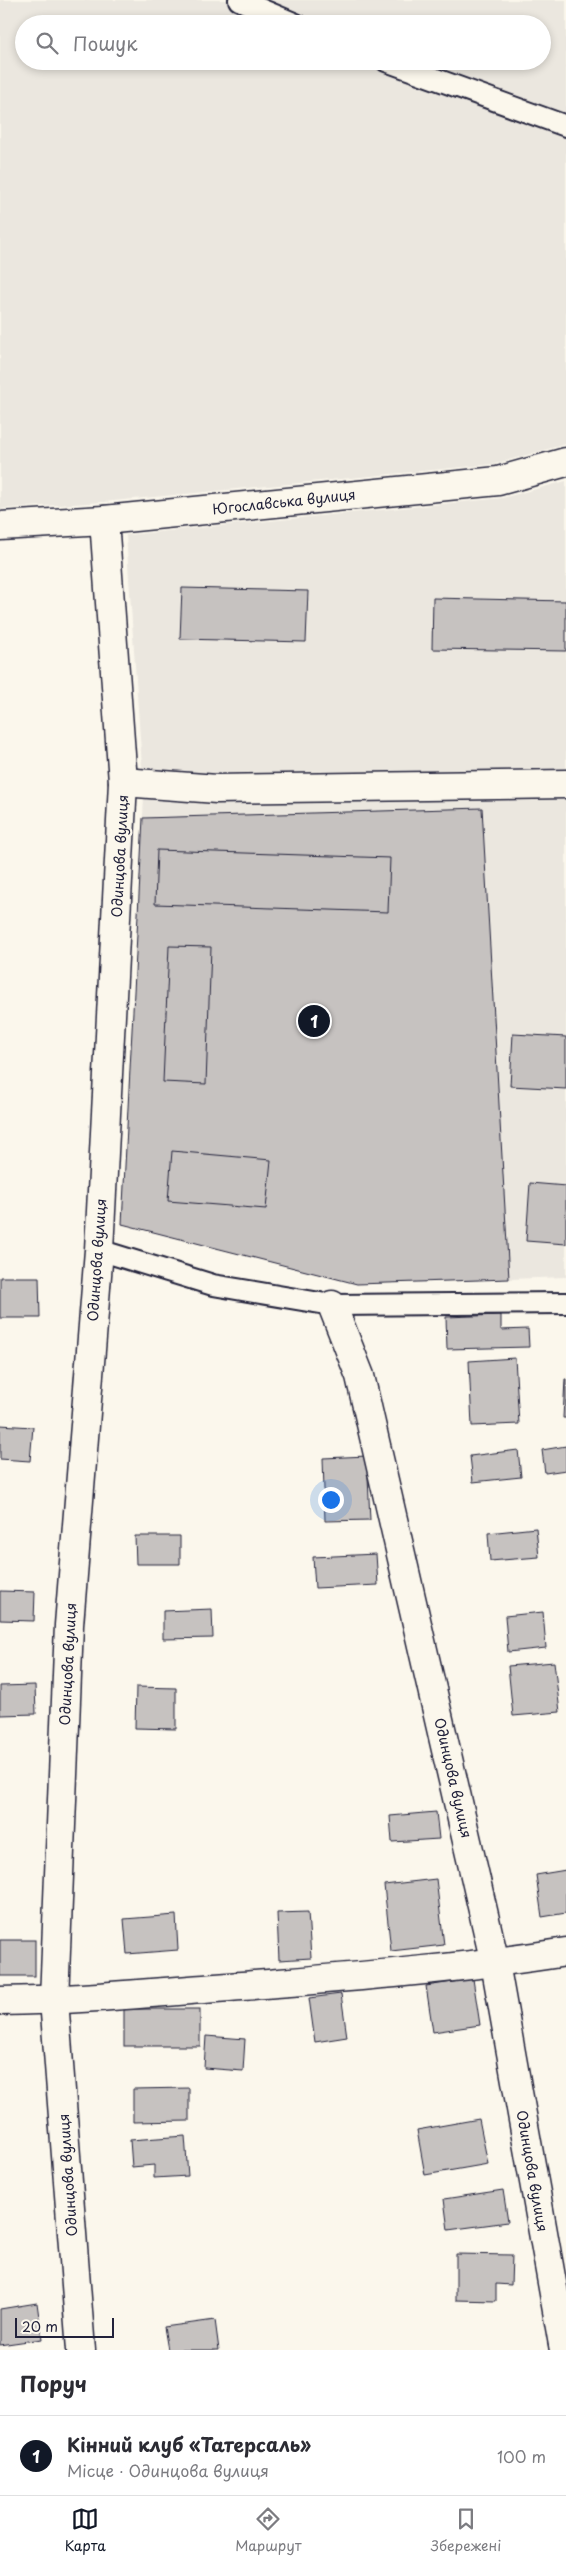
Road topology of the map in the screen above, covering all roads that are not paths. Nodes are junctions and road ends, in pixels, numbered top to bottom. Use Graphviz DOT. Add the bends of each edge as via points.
graph roads {
  1 [pos="240,0"];
  2 [pos="275,15"];
  3 [pos="411,70"];
  4 [pos="566,126"];
  5 [pos="566,462"];
  6 [pos="104,520"];
  7 [pos="0,526"];
  8 [pos="123,782"];
  9 [pos="566,784"];
  10 [pos="99,1250"];
  11 [pos="566,1303"];
  12 [pos="332,1305"];
  13 [pos="566,1952"];
  14 [pos="495,1963"];
  15 [pos="54,2000"];
  16 [pos="0,2001"];
  17 [pos="81,2350"];
  18 [pos="564,2350"];
  1 -- 2 [label="lane"];
  3 -- 4 [label="lane"];
  5 -- 6 [label="street, Югославська вулиця" via="498,481"];
  6 -- 7 [label="street, Югославська вулиця"];
  6 -- 8 [label="street, Одинцова вулиця"];
  8 -- 9 [label="street" via="217,789"];
  8 -- 10 [label="street, Одинцова вулиця"];
  10 -- 12 [label="lane" via="213,1285"];
  10 -- 15 [label="street, Одинцова вулиця" via="69,1625"];
  11 -- 12 [label="lane"];
  12 -- 14 [label="street, Одинцова вулиця" via="360,1376"];
  13 -- 14 [label="street"];
  14 -- 15 [label="street"];
  14 -- 18 [label="street, Одинцова вулиця"];
  15 -- 16 [label="street"];
  15 -- 17 [label="street, Одинцова вулиця"];
}
